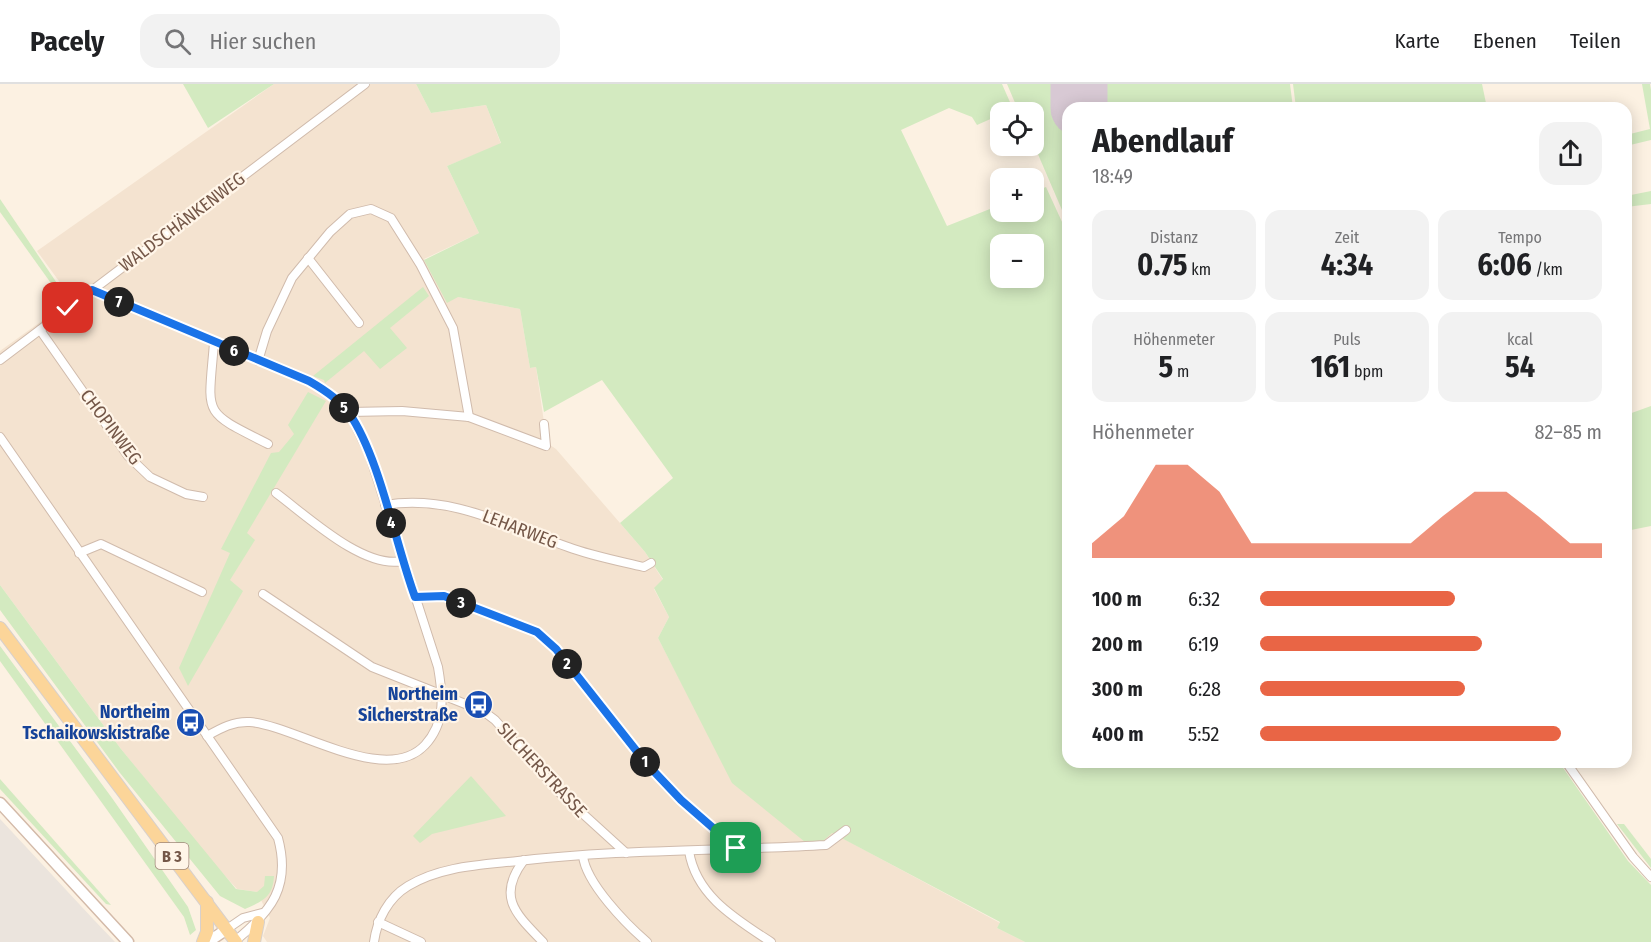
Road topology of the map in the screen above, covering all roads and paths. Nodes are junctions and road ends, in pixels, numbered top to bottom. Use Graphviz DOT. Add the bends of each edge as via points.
graph roads {
  1 [pos="365,84"];
  2 [pos="308,258"];
  3 [pos="92,290"];
  4 [pos="360,323"];
  5 [pos="40,330"];
  6 [pos="214,343"];
  7 [pos="0,360"];
  8 [pos="258,361"];
  9 [pos="349,412"];
  10 [pos="469,417"];
  11 [pos="544,424"];
  12 [pos="0,437"];
  13 [pos="268,444"];
  14 [pos="276,494"];
  15 [pos="203,497"];
  16 [pos="385,505"];
  17 [pos="79,553"];
  18 [pos="402,561"];
  19 [pos="651,563"];
  20 [pos="202,592"];
  21 [pos="263,594"];
  22 [pos="415,597"];
  23 [pos="0,628"];
  24 [pos="443,695"];
  25 [pos="207,736"];
  26 [pos="1570,768"];
  27 [pos="0,803"];
  28 [pos="846,830"];
  29 [pos="736,848"];
  30 [pos="689,851"];
  31 [pos="626,853"];
  32 [pos="583,856"];
  33 [pos="524,860"];
  34 [pos="1651,877"];
  35 [pos="207,903"];
  36 [pos="260,917"];
  37 [pos="378,922"];
  38 [pos="227,929"];
  39 [pos="128,942"];
  40 [pos="203,942"];
  41 [pos="208,942"];
  42 [pos="235,942"];
  43 [pos="254,942"];
  44 [pos="374,942"];
  45 [pos="421,942"];
  46 [pos="543,942"];
  47 [pos="647,942"];
  48 [pos="771,942"];
  1 -- 3 [label="street, WALDSCHÄNKENWEG"];
  2 -- 4 [label="street"];
  2 -- 8 [label="street" via="280,299"];
  2 -- 10 [label="street" via="351,213 371,209 391,218 453,327"];
  3 -- 5 [label="street, WALDSCHÄNKENWEG"];
  3 -- 6 [label="street"];
  5 -- 7 [label="street, WALDSCHÄNKENWEG"];
  5 -- 15 [label="street, CHOPINWEG" via="128,456 150,477 186,494"];
  6 -- 8 [label="street"];
  6 -- 13 [label="street" via="210,398 213,412 220,420"];
  8 -- 9 [label="street" via="315,384"];
  9 -- 10 [label="street" via="402,411"];
  9 -- 16 [label="street" via="369,453"];
  10 -- 11 [label="street" via="546,446"];
  12 -- 17 [label="street"];
  14 -- 18 [label="street" via="362,554 389,564"];
  16 -- 18 [label="street"];
  16 -- 19 [label="street, LEHARWEG" via="444,504 464,508 569,548 644,567"];
  17 -- 20 [label="street" via="101,544"];
  17 -- 25 [label="street"];
  18 -- 22 [label="street"];
  21 -- 24 [label="street, SILCHERSTRASSE" via="372,667"];
  22 -- 24 [label="street"];
  22 -- 29 [label="street" via="444,596 537,632 556,649 646,763"];
  23 -- 35 [label="main road, B 3"];
  24 -- 25 [label="street" via="441,718 433,736 406,757 362,757 253,722 234,723"];
  24 -- 31 [label="street, SILCHERSTRASSE" via="477,707 495,720 560,793"];
  25 -- 36 [label="street" via="278,838 284,857 281,888"];
  26 -- 34 [label="street"];
  27 -- 39 [label="main road"];
  28 -- 29 [label="street" via="826,845"];
  29 -- 30 [label="street"];
  30 -- 31 [label="street"];
  30 -- 48 [label="street" via="691,864 710,896 726,912"];
  31 -- 32 [label="street"];
  32 -- 33 [label="street"];
  32 -- 47 [label="street" via="598,888"];
  33 -- 37 [label="street" via="471,866 422,878 390,901"];
  33 -- 46 [label="street" via="511,883 510,899 517,916"];
  35 -- 38 [label="main road, B 3"];
  35 -- 40 [label="main road"];
  36 -- 38 [label="street" via="243,918"];
  36 -- 42 [label="street"];
  36 -- 43 [label="main road"];
  37 -- 44 [label="street"];
  37 -- 45 [label="street"];
  38 -- 41 [label="main road"];
  38 -- 42 [label="main road, B 3"];
}
